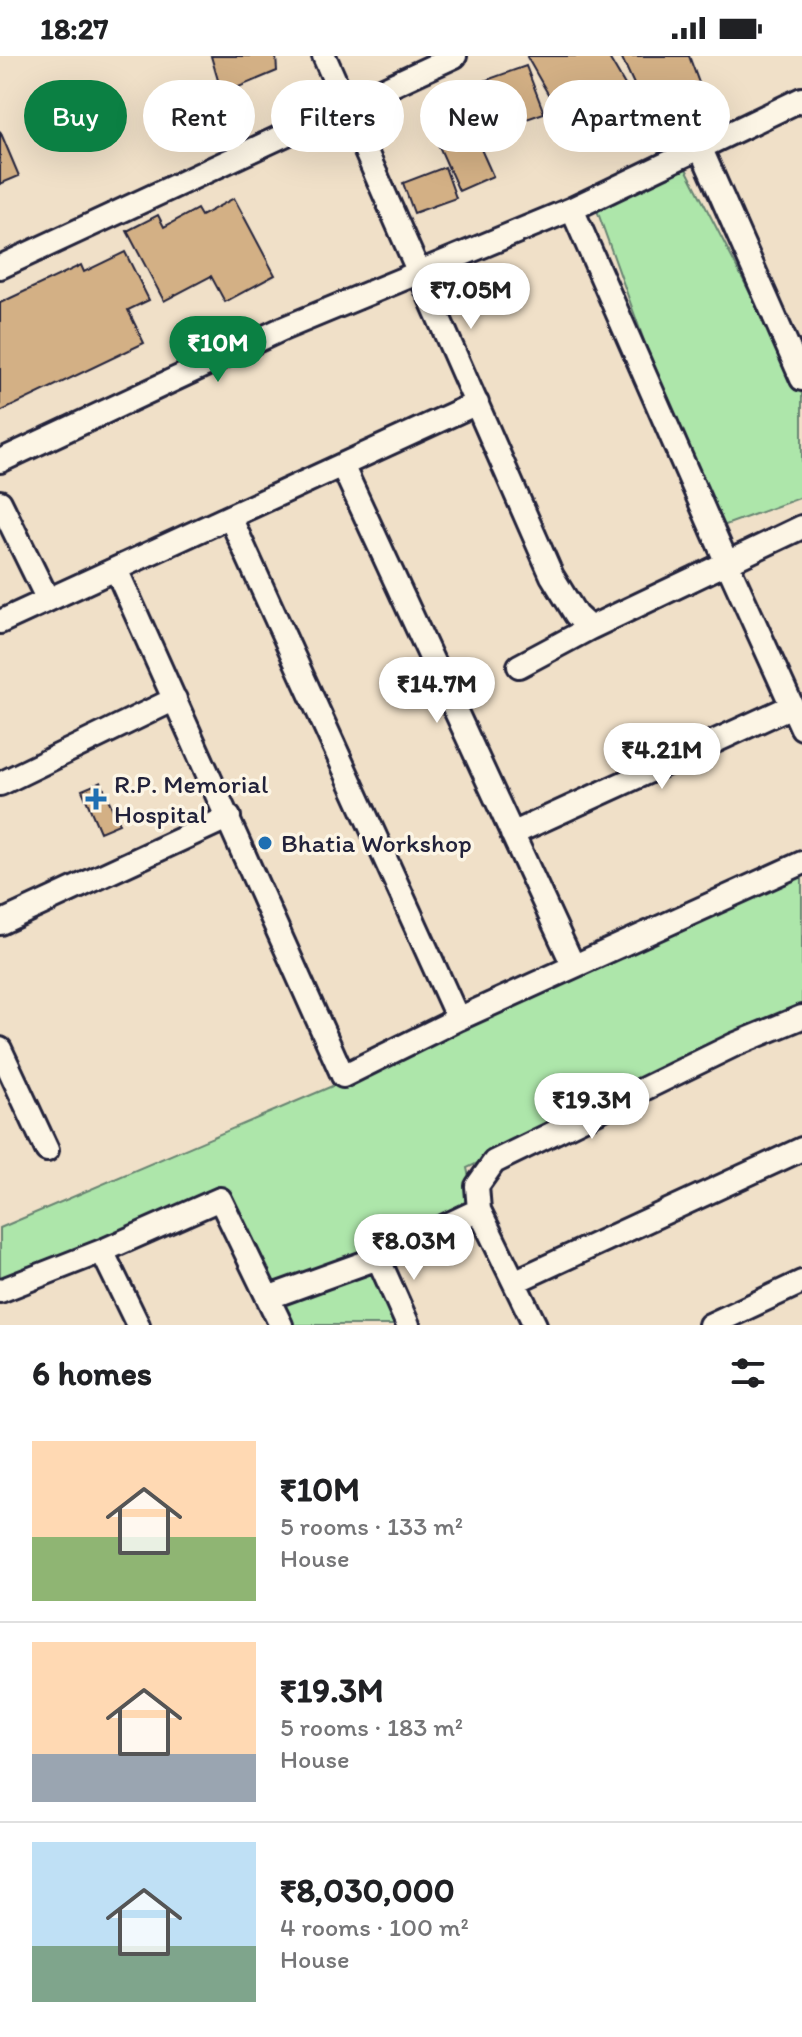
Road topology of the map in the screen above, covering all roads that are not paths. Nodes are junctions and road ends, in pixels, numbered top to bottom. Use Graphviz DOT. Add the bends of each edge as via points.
graph roads {
  1 [pos="324,56"];
  2 [pos="455,56"];
  3 [pos="335,80"];
  4 [pos="403,80"];
  5 [pos="802,99"];
  6 [pos="730,133"];
  7 [pos="271,141"];
  8 [pos="367,152"];
  9 [pos="690,152"];
  10 [pos="702,152"];
  11 [pos="572,209"];
  12 [pos="0,267"];
  13 [pos="419,271"];
  14 [pos="802,379"];
  15 [pos="477,403"];
  16 [pos="0,461"];
  17 [pos="342,465"];
  18 [pos="0,502"];
  19 [pos="230,517"];
  20 [pos="802,527"];
  21 [pos="727,563"];
  22 [pos="116,569"];
  23 [pos="48,600"];
  24 [pos="0,622"];
  25 [pos="590,628"];
  26 [pos="519,666"];
  27 [pos="175,699"];
  28 [pos="792,706"];
  29 [pos="802,728"];
  30 [pos="0,784"];
  31 [pos="229,817"];
  32 [pos="512,834"];
  33 [pos="802,863"];
  34 [pos="0,923"];
  35 [pos="573,965"];
  36 [pos="802,1017"];
  37 [pos="458,1019"];
  38 [pos="0,1049"];
  39 [pos="802,1149"];
  40 [pos="47,1150"];
  41 [pos="479,1210"];
  42 [pos="102,1251"];
  43 [pos="378,1258"];
  44 [pos="514,1282"];
  45 [pos="802,1282"];
  46 [pos="0,1291"];
  47 [pos="270,1297"];
  48 [pos="138,1325"];
  49 [pos="281,1325"];
  50 [pos="408,1325"];
  51 [pos="535,1325"];
  52 [pos="710,1325"];
  1 -- 3 [label="street"];
  2 -- 4 [label="street"];
  5 -- 6 [label="street"];
  7 -- 12 [label="street"];
  8 -- 13 [label="street"];
  9 -- 11 [label="street"];
  10 -- 14 [label="street"];
  11 -- 13 [label="street"];
  11 -- 21 [label="street"];
  13 -- 15 [label="street"];
  13 -- 16 [label="street"];
  15 -- 17 [label="street"];
  15 -- 25 [label="street" via="552,576"];
  17 -- 19 [label="street"];
  17 -- 32 [label="street"];
  18 -- 23 [label="street"];
  19 -- 22 [label="street"];
  19 -- 37 [label="street"];
  20 -- 21 [label="street"];
  21 -- 25 [label="street"];
  21 -- 28 [label="street"];
  22 -- 23 [label="street"];
  22 -- 27 [label="street"];
  23 -- 24 [label="street"];
  25 -- 26 [label="street"];
  27 -- 30 [label="street"];
  27 -- 31 [label="street"];
  28 -- 29 [label="street"];
  28 -- 32 [label="street"];
  31 -- 34 [label="street"];
  31 -- 37 [label="street" via="343,1076"];
  32 -- 35 [label="street"];
  33 -- 35 [label="street"];
  35 -- 37 [label="street"];
  36 -- 41 [label="street" via="494,1162 477,1186"];
  38 -- 40 [label="street"];
  39 -- 44 [label="street"];
  41 -- 43 [label="street"];
  41 -- 44 [label="street"];
  42 -- 46 [label="street"];
  42 -- 47 [label="street" via="220,1199"];
  42 -- 48 [label="street"];
  43 -- 47 [label="street"];
  43 -- 50 [label="street"];
  44 -- 51 [label="street"];
  45 -- 52 [label="street"];
  47 -- 49 [label="street"];
}
